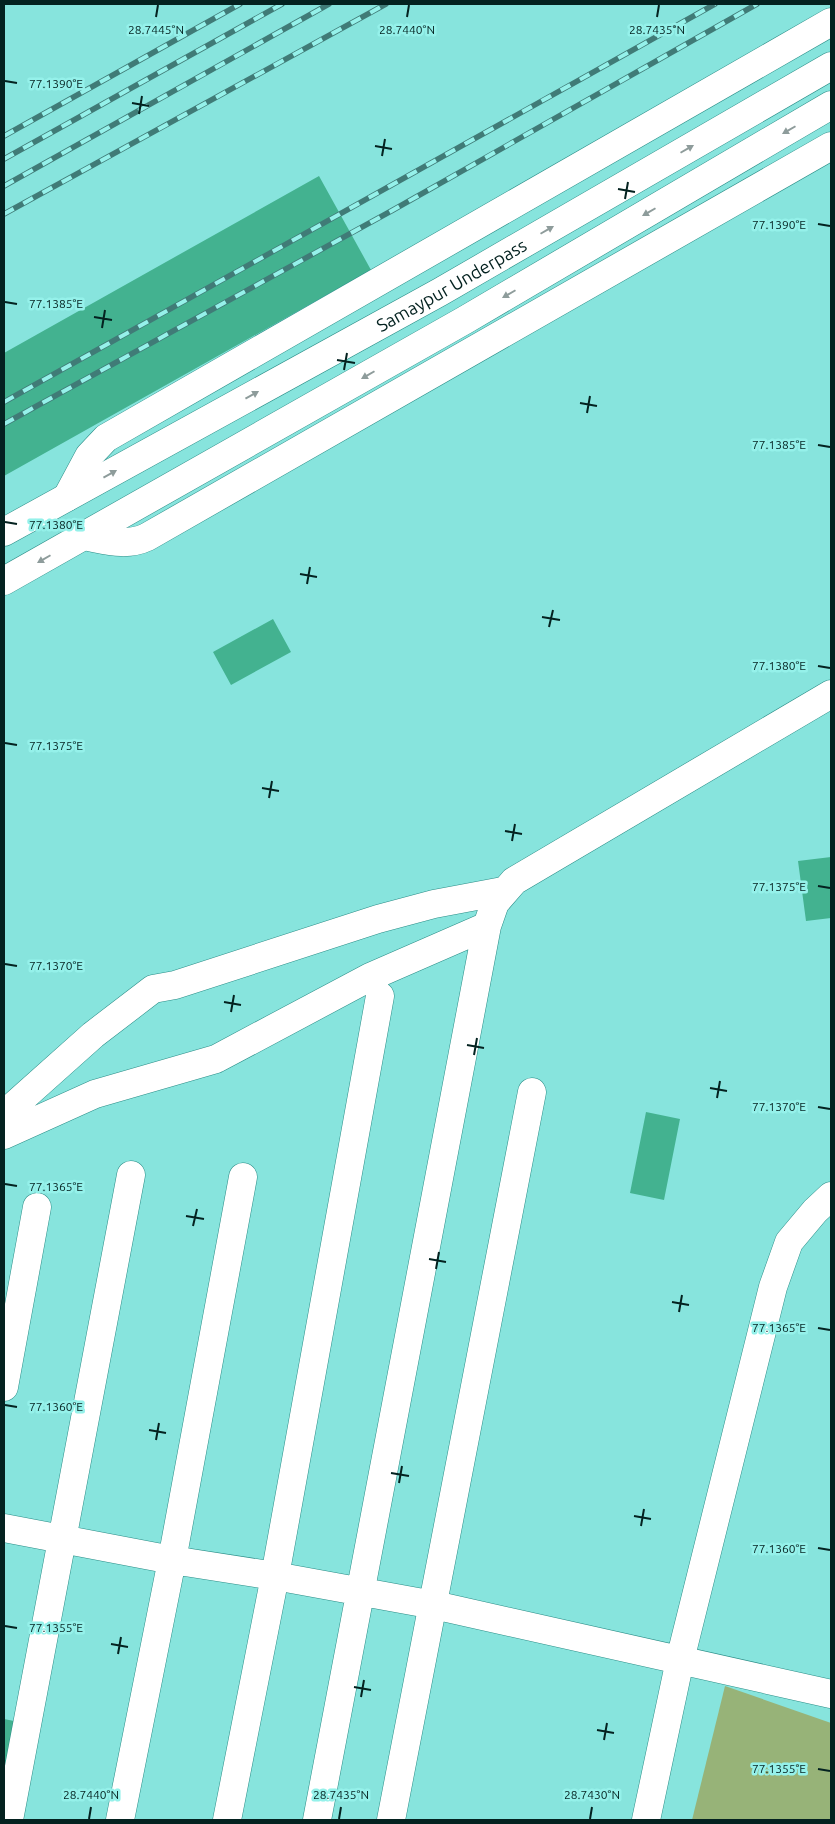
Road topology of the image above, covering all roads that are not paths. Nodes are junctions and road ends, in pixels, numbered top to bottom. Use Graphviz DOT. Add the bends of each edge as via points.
graph roads {
  1 [pos="831,22"];
  2 [pos="831,66"];
  3 [pos="831,105"];
  4 [pos="831,146"];
  5 [pos="67,497"];
  6 [pos="4,532"];
  7 [pos="83,536"];
  8 [pos="4,581"];
  9 [pos="831,694"];
  10 [pos="503,891"];
  11 [pos="487,926"];
  12 [pos="380,996"];
  13 [pos="532,1092"];
  14 [pos="4,1112"];
  15 [pos="4,1135"];
  16 [pos="131,1175"];
  17 [pos="243,1177"];
  18 [pos="831,1196"];
  19 [pos="37,1207"];
  20 [pos="4,1387"];
  21 [pos="4,1528"];
  22 [pos="62,1539"];
  23 [pos="172,1560"];
  24 [pos="276,1576"];
  25 [pos="362,1592"];
  26 [pos="434,1605"];
  27 [pos="680,1660"];
  28 [pos="831,1694"];
  29 [pos="9,1820"];
  30 [pos="120,1820"];
  31 [pos="227,1820"];
  32 [pos="317,1820"];
  33 [pos="391,1820"];
  34 [pos="646,1820"];
  1 -- 5 [label="street" via="106,438 89,456"];
  5 -- 2 [label="street, Samaypur Underpass, one-way" via="440,292"];
  3 -- 7 [label="street, Samaypur Underpass, one-way" via="456,325"];
  4 -- 7 [label="street" via="147,537 135,543 125,543"];
  5 -- 6 [label="street, Samaypur Underpass"];
  7 -- 8 [label="street, Samaypur Underpass, one-way"];
  9 -- 10 [label="street" via="514,881"];
  10 -- 11 [label="street"];
  10 -- 14 [label="street" via="434,904 315,938 175,985 153,989 93,1035"];
  11 -- 15 [label="street" via="370,977 216,1059 95,1094"];
  11 -- 25 [label="street"];
  12 -- 24 [label="street"];
  13 -- 26 [label="street"];
  16 -- 22 [label="street"];
  17 -- 23 [label="street"];
  18 -- 27 [label="street" via="788,1242 773,1287"];
  19 -- 20 [label="street"];
  21 -- 22 [label="street"];
  22 -- 23 [label="street"];
  22 -- 29 [label="street"];
  23 -- 24 [label="street"];
  23 -- 30 [label="street"];
  24 -- 25 [label="street"];
  24 -- 31 [label="street"];
  25 -- 26 [label="street"];
  25 -- 32 [label="street"];
  26 -- 27 [label="street"];
  26 -- 33 [label="street"];
  27 -- 28 [label="street"];
  27 -- 34 [label="street"];
}
